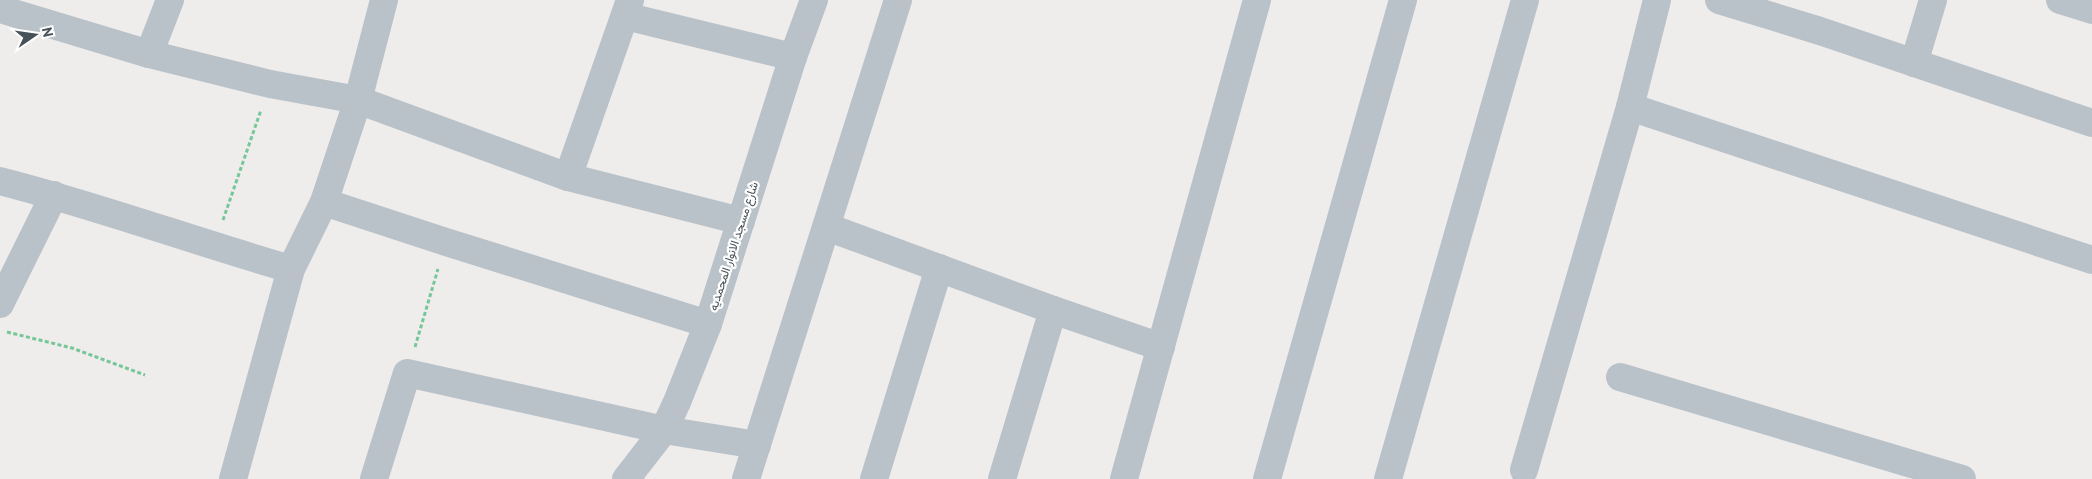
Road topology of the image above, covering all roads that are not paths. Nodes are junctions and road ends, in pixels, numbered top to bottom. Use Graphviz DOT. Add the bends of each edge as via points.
graph roads {
  1 [pos="170,0"];
  2 [pos="384,0"];
  3 [pos="814,0"];
  4 [pos="898,0"];
  5 [pos="1257,0"];
  6 [pos="1403,0"];
  7 [pos="1525,0"];
  8 [pos="1657,0"];
  9 [pos="1719,0"];
  10 [pos="1933,0"];
  11 [pos="2060,0"];
  12 [pos="627,8"];
  13 [pos="0,9"];
  14 [pos="2092,10"];
  15 [pos="149,54"];
  16 [pos="793,57"];
  17 [pos="1914,63"];
  18 [pos="358,100"];
  19 [pos="1630,107"];
  20 [pos="2092,123"];
  21 [pos="568,177"];
  22 [pos="0,181"];
  23 [pos="54,195"];
  24 [pos="324,202"];
  25 [pos="741,222"];
  26 [pos="827,227"];
  27 [pos="2092,260"];
  28 [pos="939,268"];
  29 [pos="291,269"];
  30 [pos="0,304"];
  31 [pos="1053,310"];
  32 [pos="708,324"];
  33 [pos="1160,347"];
  34 [pos="1620,377"];
  35 [pos="664,430"];
  36 [pos="758,445"];
  37 [pos="1524,470"];
  38 [pos="233,479"];
  39 [pos="374,479"];
  40 [pos="626,479"];
  41 [pos="746,479"];
  42 [pos="874,479"];
  43 [pos="1002,479"];
  44 [pos="1124,479"];
  45 [pos="1267,479"];
  46 [pos="1388,479"];
  47 [pos="1962,479"];
  1 -- 15 [label="street"];
  2 -- 18 [label="street"];
  3 -- 16 [label="street, شارع مسجد الانوار المحمديه"];
  4 -- 26 [label="street"];
  5 -- 33 [label="street"];
  6 -- 45 [label="street"];
  7 -- 46 [label="street"];
  8 -- 19 [label="street"];
  9 -- 17 [label="street"];
  10 -- 17 [label="street"];
  11 -- 14 [label="street"];
  12 -- 16 [label="street"];
  12 -- 21 [label="street"];
  13 -- 15 [label="street"];
  15 -- 18 [label="street" via="270,84"];
  16 -- 25 [label="street, شارع مسجد الانوار المحمديه"];
  17 -- 20 [label="street"];
  18 -- 21 [label="street"];
  18 -- 24 [label="street"];
  19 -- 27 [label="street"];
  19 -- 37 [label="street"];
  21 -- 25 [label="street"];
  22 -- 23 [label="street"];
  23 -- 29 [label="street"];
  23 -- 30 [label="street"];
  24 -- 29 [label="street"];
  24 -- 32 [label="street"];
  25 -- 32 [label="street, شارع مسجد الانوار المحمديه"];
  26 -- 28 [label="street"];
  26 -- 36 [label="street"];
  28 -- 31 [label="street"];
  28 -- 42 [label="street"];
  29 -- 38 [label="street"];
  31 -- 33 [label="street"];
  31 -- 43 [label="street"];
  32 -- 35 [label="street, شارع مسجد الانوار المحمديه"];
  33 -- 44 [label="street"];
  34 -- 47 [label="street"];
  35 -- 36 [label="street"];
  35 -- 39 [label="street" via="407,373"];
  35 -- 40 [label="street, شارع مسجد الانوار المحمديه"];
  36 -- 41 [label="street"];
}
